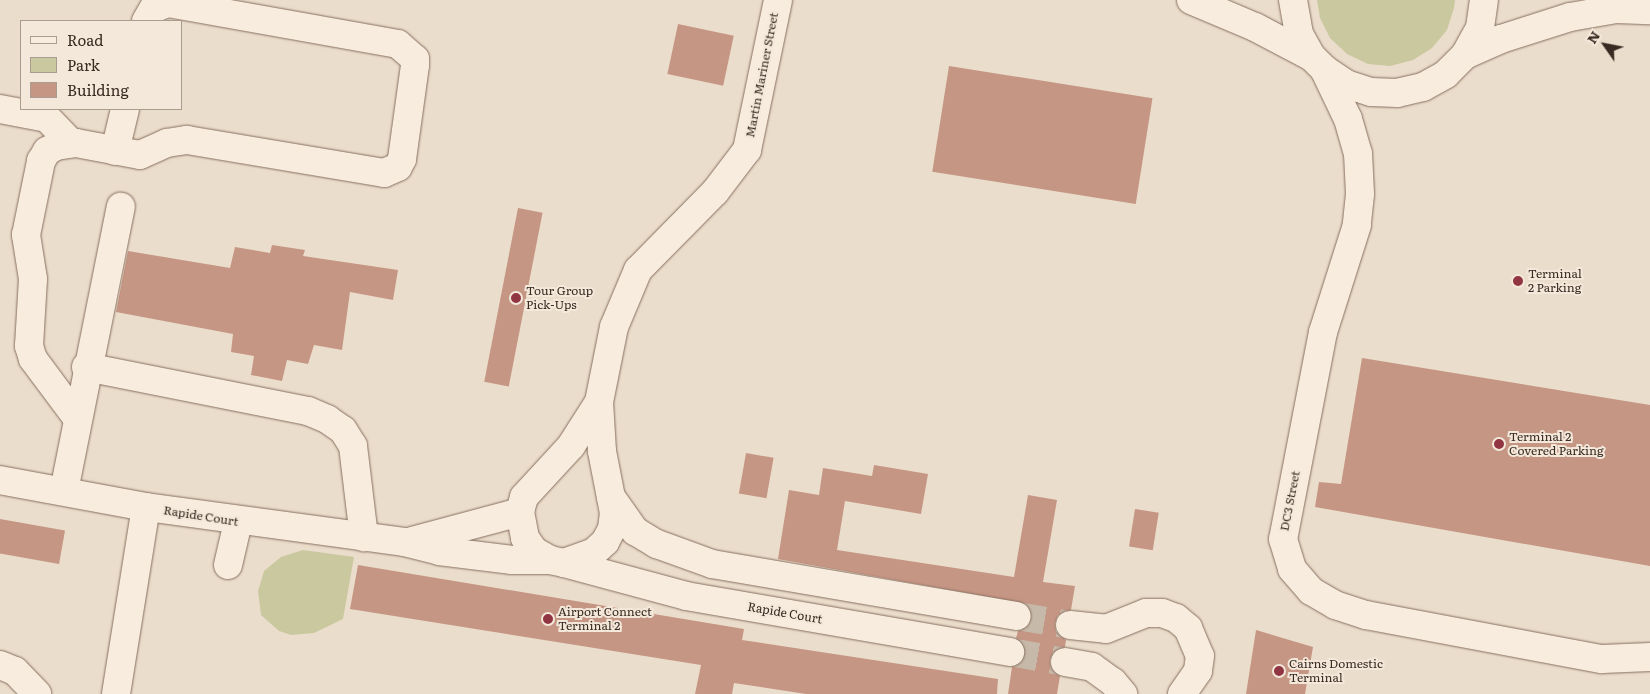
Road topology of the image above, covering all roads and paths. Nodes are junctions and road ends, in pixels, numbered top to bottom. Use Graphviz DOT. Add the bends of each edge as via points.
graph roads {
  1 [pos="760,0"];
  2 [pos="1191,0"];
  3 [pos="1293,0"];
  4 [pos="1484,0"];
  5 [pos="1650,10"];
  6 [pos="775,13"];
  7 [pos="147,20"];
  8 [pos="1465,55"];
  9 [pos="1318,63"];
  10 [pos="0,109"];
  11 [pos="125,110"];
  12 [pos="71,143"];
  13 [pos="115,151"];
  14 [pos="120,207"];
  15 [pos="86,367"];
  16 [pos="599,402"];
  17 [pos="77,418"];
  18 [pos="0,480"];
  19 [pos="64,491"];
  20 [pos="611,497"];
  21 [pos="146,507"];
  22 [pos="520,512"];
  23 [pos="238,522"];
  24 [pos="364,537"];
  25 [pos="404,542"];
  26 [pos="557,562"];
  27 [pos="228,565"];
  28 [pos="1017,616"];
  29 [pos="1070,625"];
  30 [pos="1010,652"];
  31 [pos="1650,657"];
  32 [pos="1065,662"];
  33 [pos="0,665"];
  34 [pos="37,694"];
  35 [pos="116,694"];
  36 [pos="1123,694"];
  37 [pos="1182,694"];
  1 -- 6 [label="street"];
  2 -- 9 [label="street" via="1255,27"];
  3 -- 9 [label="street, DC3 Street" via="1300,34"];
  4 -- 8 [label="street" via="1480,28"];
  5 -- 8 [label="street" via="1616,9 1570,17 1501,39"];
  6 -- 16 [label="street, Martin Mariner Street" via="746,150 714,192 638,270 614,327"];
  7 -- 13 [label="street" via="153,10 167,3 398,44 415,59 402,159 398,167 384,173 187,140 167,143 140,155"];
  8 -- 9 [label="street" via="1446,74 1423,87 1397,93 1346,84"];
  9 -- 31 [label="street, DC3 Street" via="1348,119 1358,153 1360,194 1356,225 1323,332 1283,539 1292,569 1311,591 1335,605 1366,615 1602,659"];
  10 -- 12 [label="street" via="47,118"];
  11 -- 13 [label="street"];
  12 -- 13 [label="street"];
  12 -- 17 [label="street" via="46,151 41,161 26,244 33,279 30,352"];
  14 -- 15 [label="street"];
  15 -- 17 [label="street"];
  15 -- 24 [label="street" via="308,411 327,419 343,430 353,446"];
  16 -- 20 [label="street, Martin Mariner Street" via="602,451"];
  16 -- 22 [label="street, Martin Mariner Street" via="571,446 532,484"];
  17 -- 19 [label="street"];
  18 -- 19 [label="street, Rapide Court"];
  19 -- 21 [label="street, Rapide Court"];
  20 -- 26 [label="street, Martin Mariner Street" via="614,513 605,542 594,552"];
  20 -- 28 [label="street" via="635,531 657,544 703,562"];
  21 -- 23 [label="street, Rapide Court"];
  21 -- 35 [label="street"];
  22 -- 25 [label="street, Rapide Court" via="442,535"];
  22 -- 26 [label="street" via="525,538 534,551"];
  23 -- 24 [label="street, Rapide Court"];
  23 -- 27 [label="street"];
  24 -- 25 [label="street, Rapide Court"];
  25 -- 26 [label="street, Rapide Court" via="439,551"];
  26 -- 30 [label="street, Rapide Court" via="686,596"];
  29 -- 37 [label="street" via="1106,629 1146,613 1162,613 1176,618 1188,628 1200,656 1198,671"];
  32 -- 36 [label="street" via="1092,667"];
  33 -- 34 [label="street" via="15,671"];
}
